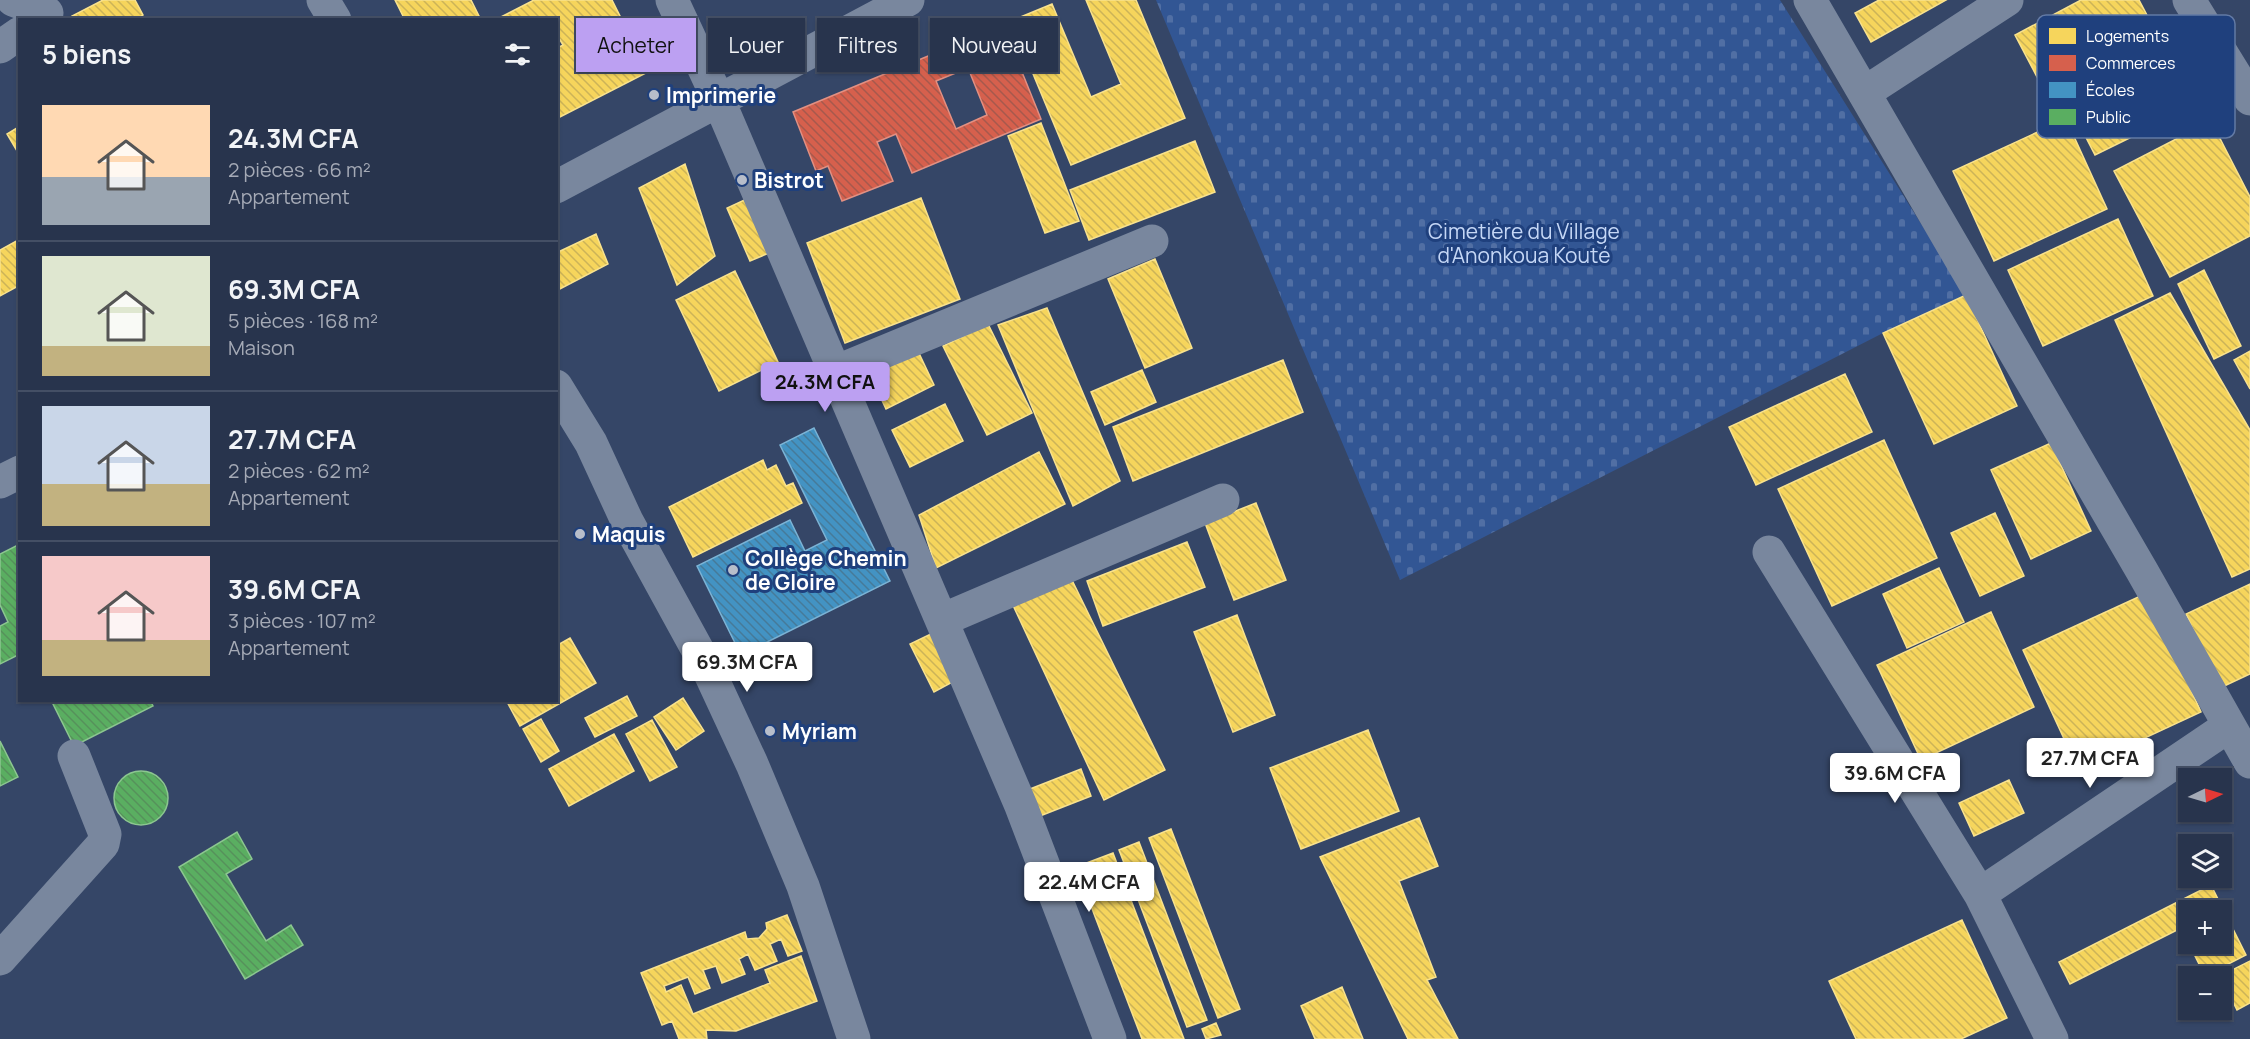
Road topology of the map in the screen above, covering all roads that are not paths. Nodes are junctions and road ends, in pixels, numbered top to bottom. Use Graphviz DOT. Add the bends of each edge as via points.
graph roads {
  1 [pos="13,0"];
  2 [pos="323,0"];
  3 [pos="672,0"];
  4 [pos="908,0"];
  5 [pos="1810,0"];
  6 [pos="2007,0"];
  7 [pos="2190,0"];
  8 [pos="52,11"];
  9 [pos="2199,15"];
  10 [pos="334,18"];
  11 [pos="18,34"];
  12 [pos="0,47"];
  13 [pos="2235,74"];
  14 [pos="1864,93"];
  15 [pos="2250,99"];
  16 [pos="718,100"];
  17 [pos="558,186"];
  18 [pos="1152,241"];
  19 [pos="835,372"];
  20 [pos="558,389"];
  21 [pos="18,473"];
  22 [pos="0,482"];
  23 [pos="1223,500"];
  24 [pos="1770,552"];
  25 [pos="942,620"];
  26 [pos="2229,726"];
  27 [pos="74,756"];
  28 [pos="2250,762"];
  29 [pos="1980,894"];
  30 [pos="0,959"];
  31 [pos="854,1039"];
  32 [pos="1110,1039"];
  33 [pos="2052,1039"];
  1 -- 8 [label="street"];
  2 -- 10 [label="street"];
  3 -- 16 [label="street"];
  4 -- 16 [label="street"];
  5 -- 14 [label="street"];
  6 -- 14 [label="street"];
  7 -- 9 [label="street"];
  11 -- 12 [label="street"];
  13 -- 15 [label="street"];
  14 -- 26 [label="street"];
  16 -- 17 [label="street"];
  16 -- 19 [label="street"];
  18 -- 19 [label="street"];
  19 -- 25 [label="street"];
  20 -- 31 [label="street" via="591,442 627,521 707,667 752,764 803,886"];
  21 -- 22 [label="street"];
  23 -- 25 [label="street"];
  24 -- 29 [label="street"];
  25 -- 32 [label="street" via="1022,806"];
  26 -- 28 [label="street"];
  26 -- 29 [label="street"];
  27 -- 30 [label="street" via="105,834 103,844"];
  29 -- 33 [label="street"];
}
